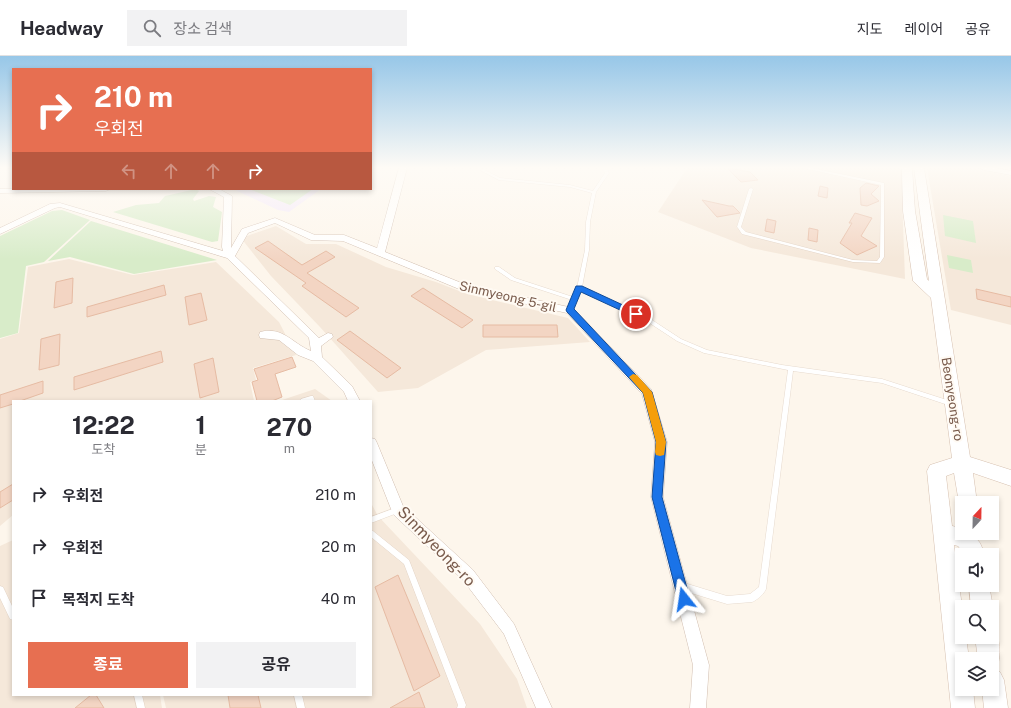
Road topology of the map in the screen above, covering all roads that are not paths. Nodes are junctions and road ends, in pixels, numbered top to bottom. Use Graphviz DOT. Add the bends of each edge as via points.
graph roads {
  1 [pos="228,198"];
  2 [pos="395,198"];
  3 [pos="593,198"];
  4 [pos="748,198"];
  5 [pos="883,198"];
  6 [pos="908,198"];
  7 [pos="924,198"];
  8 [pos="0,231"];
  9 [pos="380,253"];
  10 [pos="230,256"];
  11 [pos="497,268"];
  12 [pos="579,288"];
  13 [pos="937,296"];
  14 [pos="572,304"];
  15 [pos="264,335"];
  16 [pos="328,337"];
  17 [pos="315,345"];
  18 [pos="317,358"];
  19 [pos="791,369"];
  20 [pos="354,400"];
  21 [pos="954,405"];
  22 [pos="372,445"];
  23 [pos="963,462"];
  24 [pos="1011,478"];
  25 [pos="967,496"];
  26 [pos="398,510"];
  27 [pos="372,520"];
  28 [pos="372,534"];
  29 [pos="944,545"];
  30 [pos="972,548"];
  31 [pos="680,586"];
  32 [pos="0,590"];
  33 [pos="12,614"];
  34 [pos="138,696"];
  35 [pos="298,696"];
  36 [pos="994,696"];
  37 [pos="141,708"];
  38 [pos="301,708"];
  39 [pos="461,708"];
  40 [pos="544,708"];
  41 [pos="698,708"];
  42 [pos="963,708"];
  43 [pos="996,708"];
  1 -- 10 [label="street" via="226,247"];
  2 -- 9 [label="street"];
  3 -- 12 [label="lane" via="588,222 587,250"];
  4 -- 5 [label="lane" via="739,227 744,233 853,261 878,262 882,257"];
  6 -- 13 [label="main road" via="920,281"];
  7 -- 13 [label="main road, Beonyeong-ro"];
  8 -- 10 [label="street" via="60,205"];
  9 -- 10 [label="street, Sinmyeong 5-gil" via="344,238 314,238 275,220 245,232"];
  9 -- 14 [label="street, Sinmyeong 5-gil" via="462,287"];
  10 -- 17 [label="street" via="314,336"];
  11 -- 14 [label="lane" via="513,279"];
  12 -- 14 [label="lane"];
  12 -- 19 [label="lane" via="650,321 679,340 706,352"];
  13 -- 21 [label="main road, Beonyeong-ro"];
  14 -- 31 [label="street, Sinmyeong 5-gil" via="647,392 661,442 657,497"];
  15 -- 18 [label="street" via="285,337 301,351"];
  16 -- 17 [label="street"];
  17 -- 18 [label="street"];
  18 -- 20 [label="street" via="348,389"];
  19 -- 21 [label="lane" via="882,381"];
  19 -- 31 [label="lane" via="762,589 752,598 727,600"];
  21 -- 23 [label="main road, Beonyeong-ro"];
  22 -- 26 [label="street, Sinmyeong-ro"];
  23 -- 24 [label="main road"];
  23 -- 25 [label="main road, Beonyeong-ro"];
  23 -- 29 [label="main road" via="936,472"];
  26 -- 27 [label="lane"];
  26 -- 40 [label="street, Sinmyeong-ro" via="468,575 509,629"];
  28 -- 39 [label="lane" via="408,562"];
  29 -- 30 [label="main road" via="948,536 953,535 965,539"];
  29 -- 42 [label="main road"];
  31 -- 41 [label="street, Sinmyeong 5-gil" via="701,665"];
  32 -- 33 [label="lane"];
  34 -- 37 [label="lane"];
  35 -- 38 [label="lane"];
  36 -- 43 [label="main road"];
}
